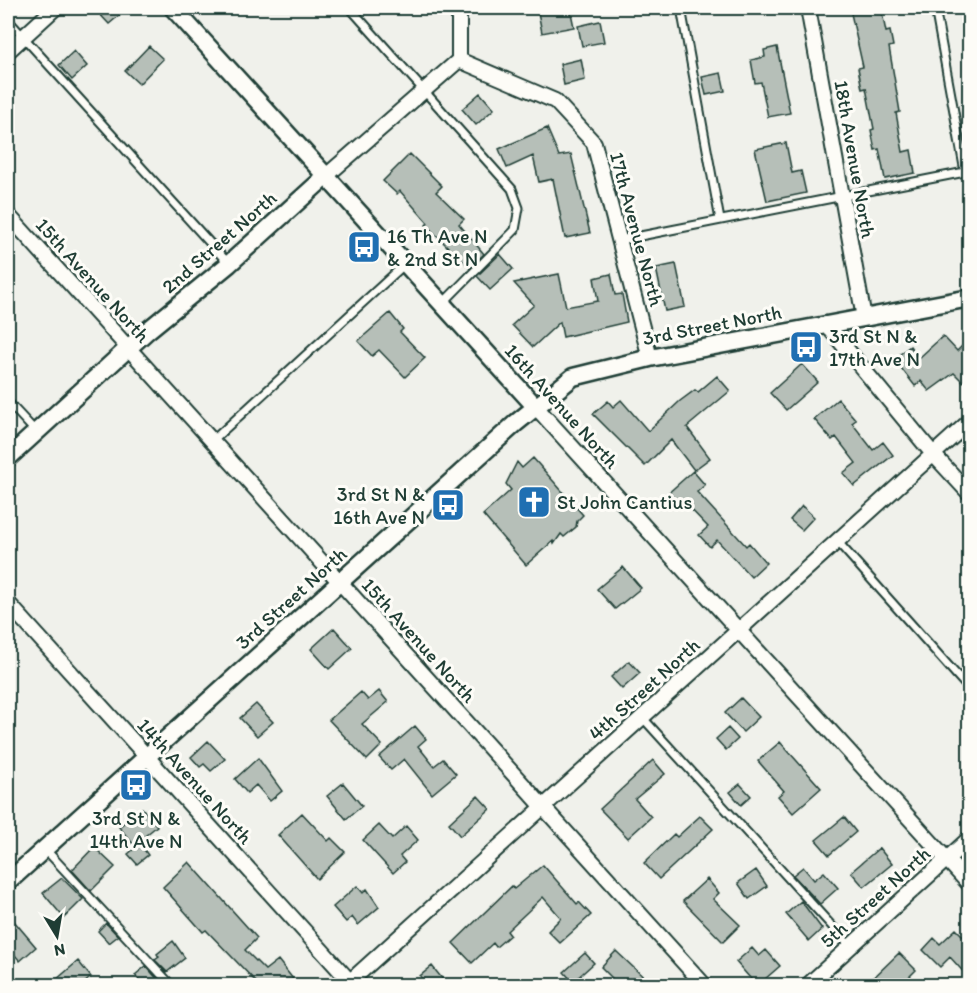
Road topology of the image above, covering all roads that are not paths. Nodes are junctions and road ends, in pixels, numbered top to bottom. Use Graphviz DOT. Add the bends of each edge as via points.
graph roads {
  1 [pos="55,8"];
  2 [pos="173,8"];
  3 [pos="350,8"];
  4 [pos="459,8"];
  5 [pos="681,8"];
  6 [pos="808,8"];
  7 [pos="935,8"];
  8 [pos="8,20"];
  9 [pos="23,36"];
  10 [pos="8,51"];
  11 [pos="459,60"];
  12 [pos="424,89"];
  13 [pos="967,171"];
  14 [pos="325,177"];
  15 [pos="842,196"];
  16 [pos="8,215"];
  17 [pos="720,220"];
  18 [pos="620,240"];
  19 [pos="229,264"];
  20 [pos="405,264"];
  21 [pos="969,298"];
  22 [pos="442,304"];
  23 [pos="864,318"];
  24 [pos="826,324"];
  25 [pos="128,348"];
  26 [pos="650,358"];
  27 [pos="8,402"];
  28 [pos="535,406"];
  29 [pos="969,421"];
  30 [pos="36,432"];
  31 [pos="212,441"];
  32 [pos="933,454"];
  33 [pos="8,458"];
  34 [pos="969,494"];
  35 [pos="837,541"];
  36 [pos="340,582"];
  37 [pos="8,603"];
  38 [pos="737,631"];
  39 [pos="969,690"];
  40 [pos="642,717"];
  41 [pos="147,758"];
  42 [pos="544,807"];
  43 [pos="969,838"];
  44 [pos="45,849"];
  45 [pos="946,858"];
  46 [pos="8,882"];
  47 [pos="969,885"];
  48 [pos="850,946"];
  49 [pos="350,984"];
  50 [pos="172,986"];
  51 [pos="705,986"];
  52 [pos="807,986"];
  1 -- 9 [label="street"];
  2 -- 14 [label="street, 16th Avenue North"];
  3 -- 12 [label="lane"];
  4 -- 11 [label="street"];
  5 -- 17 [label="lane"];
  6 -- 15 [label="street, 18th Avenue North"];
  7 -- 13 [label="lane"];
  8 -- 9 [label="lane"];
  9 -- 10 [label="street"];
  9 -- 19 [label="lane"];
  11 -- 12 [label="street, 2nd Street North"];
  11 -- 18 [label="street, 17th Avenue North" via="555,101 594,143"];
  12 -- 14 [label="street, 2nd Street North"];
  12 -- 22 [label="lane" via="512,189 519,208 516,230"];
  13 -- 15 [label="lane"];
  14 -- 19 [label="street, 2nd Street North"];
  14 -- 20 [label="street, 16th Avenue North"];
  15 -- 17 [label="lane"];
  15 -- 23 [label="street, 18th Avenue North"];
  16 -- 25 [label="street, 15th Avenue North"];
  17 -- 18 [label="lane"];
  18 -- 26 [label="street, 17th Avenue North"];
  19 -- 25 [label="street, 2nd Street North"];
  20 -- 22 [label="street, 16th Avenue North"];
  20 -- 31 [label="lane"];
  21 -- 23 [label="street, 3rd Street North"];
  22 -- 28 [label="street, 16th Avenue North"];
  23 -- 24 [label="street, 3rd Street North"];
  24 -- 26 [label="street, 3rd Street North"];
  24 -- 32 [label="street"];
  25 -- 30 [label="street, 2nd Street North"];
  25 -- 31 [label="street, 15th Avenue North"];
  26 -- 28 [label="street, 3rd Street North" via="573,376"];
  27 -- 30 [label="lane"];
  28 -- 36 [label="street, 3rd Street North"];
  28 -- 38 [label="street, 16th Avenue North"];
  29 -- 32 [label="street, 4th Street North"];
  30 -- 33 [label="street, 2nd Street North"];
  31 -- 36 [label="street, 15th Avenue North"];
  32 -- 34 [label="street"];
  32 -- 35 [label="street, 4th Street North"];
  35 -- 38 [label="street, 4th Street North"];
  35 -- 39 [label="lane"];
  36 -- 41 [label="street, 3rd Street North"];
  36 -- 42 [label="street, 15th Avenue North"];
  37 -- 41 [label="street, 14th Avenue North"];
  38 -- 40 [label="street, 4th Street North"];
  38 -- 45 [label="street, 16th Avenue North"];
  40 -- 42 [label="street, 4th Street North"];
  40 -- 48 [label="lane"];
  41 -- 44 [label="street, 3rd Street North"];
  41 -- 49 [label="street, 14th Avenue North"];
  42 -- 49 [label="street, 4th Street North"];
  42 -- 51 [label="street, 15th Avenue North"];
  43 -- 45 [label="street, 5th Street North"];
  44 -- 46 [label="street, 3rd Street North"];
  44 -- 50 [label="lane"];
  45 -- 47 [label="street, 16th Avenue North"];
  45 -- 48 [label="street, 5th Street North"];
  48 -- 52 [label="street, 5th Street North"];
}
